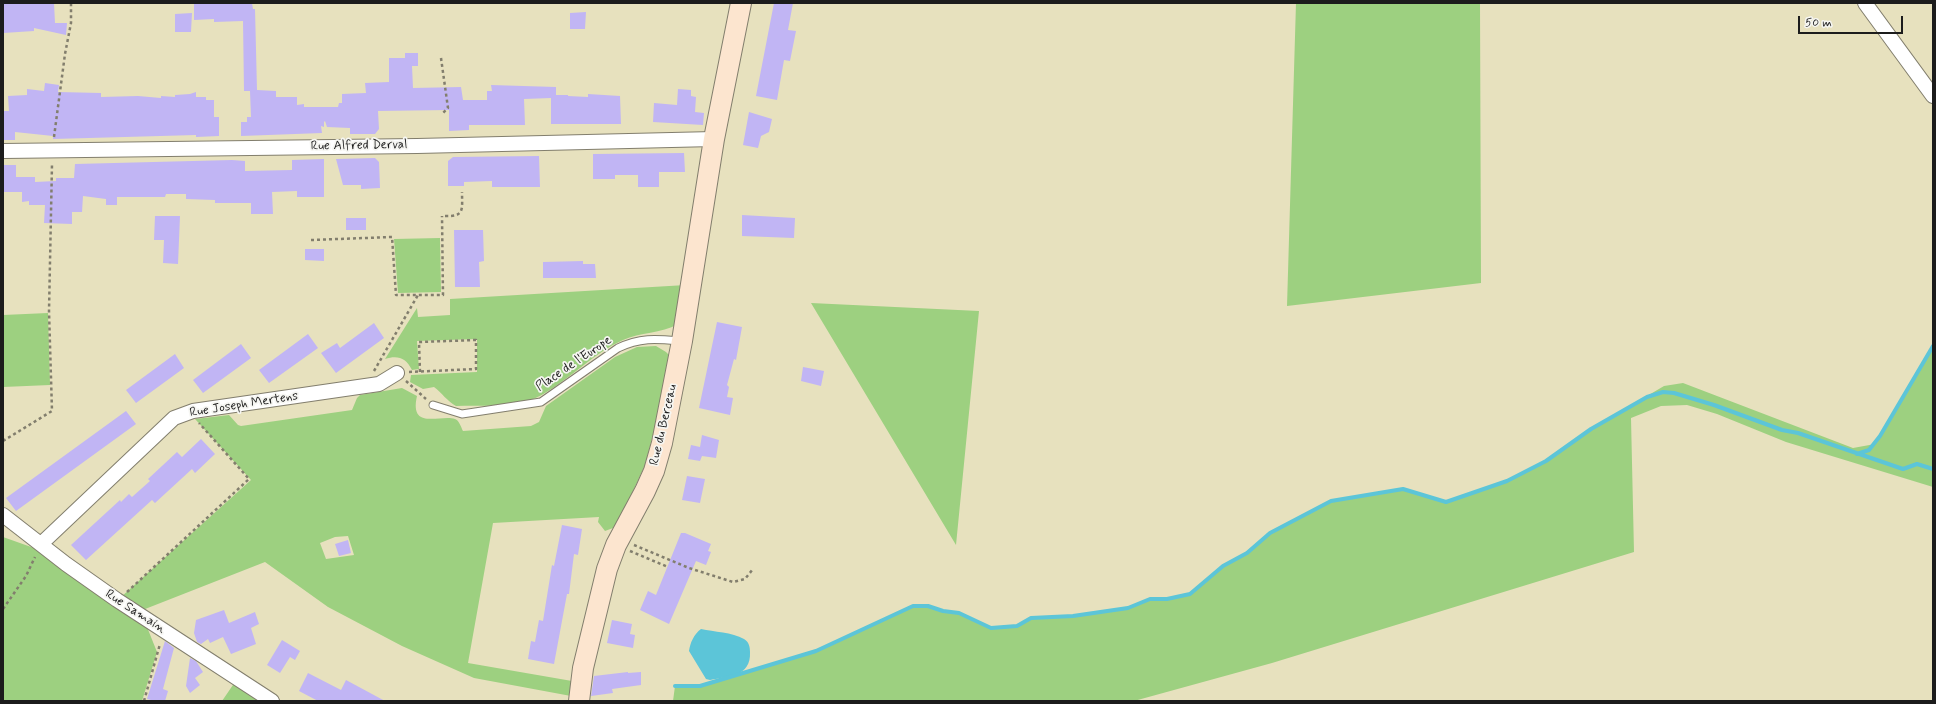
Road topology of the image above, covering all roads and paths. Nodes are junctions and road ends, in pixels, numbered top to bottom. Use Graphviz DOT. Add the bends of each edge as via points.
graph roads {
  1 [pos="71,3"];
  2 [pos="741,3"];
  3 [pos="1865,3"];
  4 [pos="441,58"];
  5 [pos="1933,96"];
  6 [pos="443,113"];
  7 [pos="714,139"];
  8 [pos="52,149"];
  9 [pos="3,150"];
  10 [pos="462,192"];
  11 [pos="311,240"];
  12 [pos="418,295"];
  13 [pos="682,341"];
  14 [pos="420,372"];
  15 [pos="397,373"];
  16 [pos="364,387"];
  17 [pos="433,405"];
  18 [pos="189,412"];
  19 [pos="3,441"];
  20 [pos="3,516"];
  21 [pos="617,542"];
  22 [pos="41,544"];
  23 [pos="668,567"];
  24 [pos="753,569"];
  25 [pos="117,600"];
  26 [pos="3,609"];
  27 [pos="164,630"];
  28 [pos="144,701"];
  29 [pos="272,701"];
  30 [pos="579,701"];
  1 -- 8 [label="path" via="71,23"];
  2 -- 7 [label="street, Rue du Berceau"];
  3 -- 5 [label="street"];
  4 -- 6 [label="path" via="448,108"];
  7 -- 8 [label="street, Rue Alfred Derval"];
  7 -- 13 [label="street, Rue du Berceau"];
  8 -- 9 [label="street, Rue Alfred Derval"];
  8 -- 19 [label="path" via="48,311 52,411"];
  10 -- 12 [label="path" via="460,213 443,216 443,295"];
  11 -- 12 [label="path" via="392,237 396,295"];
  12 -- 16 [label="path"];
  13 -- 17 [label="lane, Place de l'Europe" via="643,339 628,343 541,402 462,414"];
  13 -- 21 [label="street, Rue du Berceau" via="654,471"];
  14 -- 14 [label="path" via="476,369 476,340 419,342"];
  14 -- 15 [label="path"];
  15 -- 16 [label="street, Rue Joseph Mertens" via="379,384"];
  15 -- 17 [label="path"];
  16 -- 18 [label="street, Rue Joseph Mertens"];
  18 -- 22 [label="street, Rue Joseph Mertens" via="168,423"];
  18 -- 25 [label="path" via="249,479"];
  20 -- 22 [label="street, Rue Samain"];
  21 -- 23 [label="path"];
  21 -- 24 [label="path" via="732,582 745,579"];
  21 -- 30 [label="street, Rue du Berceau" via="597,604 583,668"];
  22 -- 25 [label="street, Rue Samain"];
  22 -- 26 [label="path" via="26,576"];
  25 -- 27 [label="street, Rue Samain"];
  27 -- 28 [label="path"];
  27 -- 29 [label="street, Rue Samain"];
}
